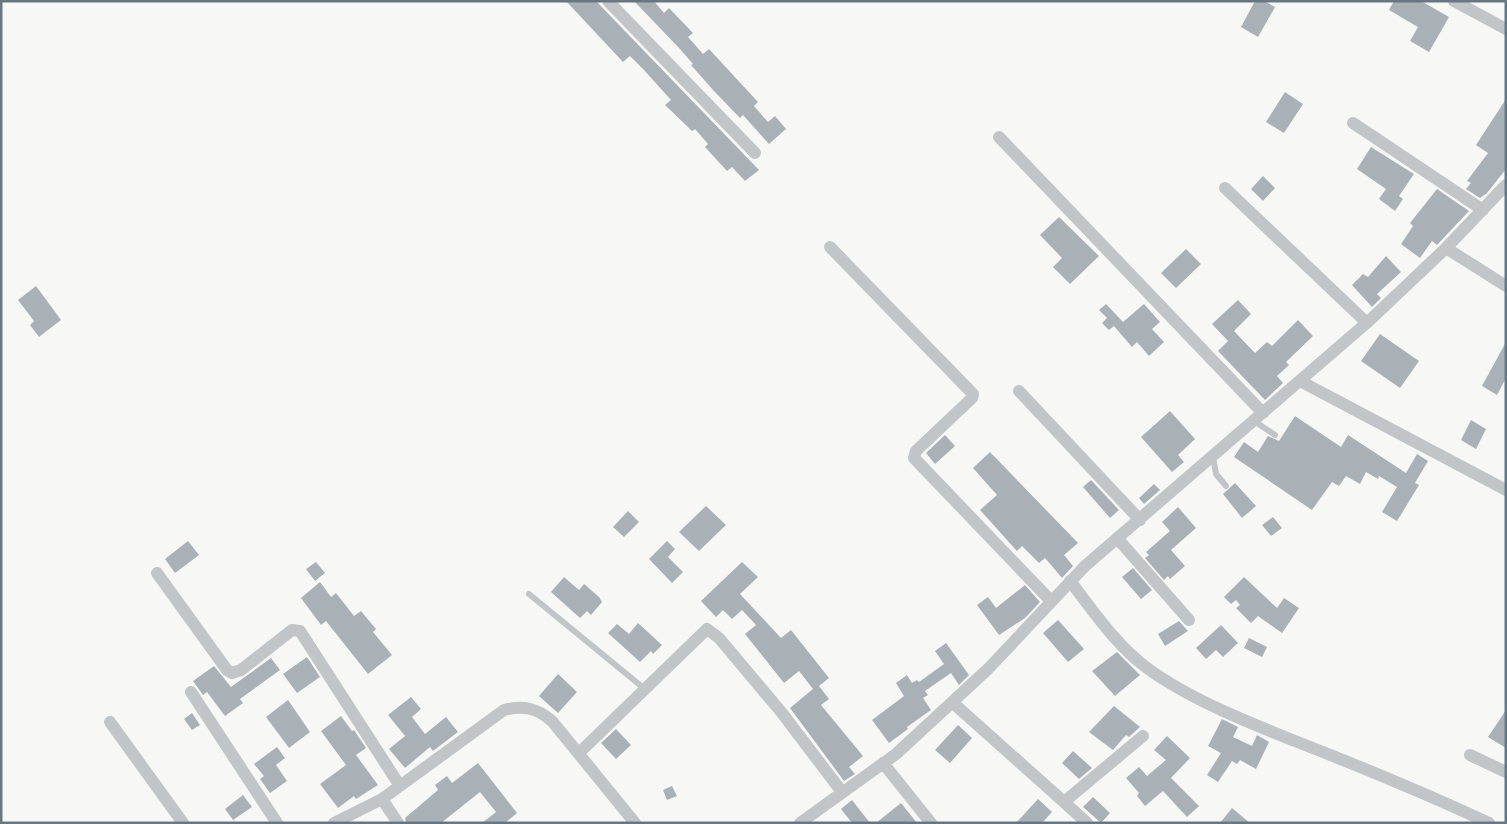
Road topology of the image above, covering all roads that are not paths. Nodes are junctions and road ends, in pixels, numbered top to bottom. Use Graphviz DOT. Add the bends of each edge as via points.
graph roads {
  1 [pos="608,1"];
  2 [pos="1454,1"];
  3 [pos="1506,29"];
  4 [pos="1353,123"];
  5 [pos="998,137"];
  6 [pos="755,153"];
  7 [pos="1506,185"];
  8 [pos="1225,188"];
  9 [pos="1483,210"];
  10 [pos="830,247"];
  11 [pos="1446,248"];
  12 [pos="1506,286"];
  13 [pos="1367,323"];
  14 [pos="1300,381"];
  15 [pos="1019,391"];
  16 [pos="1259,417"];
  17 [pos="1275,435"];
  18 [pos="1213,457"];
  19 [pos="1226,486"];
  20 [pos="1506,490"];
  21 [pos="1140,520"];
  22 [pos="1117,538"];
  23 [pos="157,572"];
  24 [pos="1070,581"];
  25 [pos="529,594"];
  26 [pos="1051,601"];
  27 [pos="1189,620"];
  28 [pos="646,690"];
  29 [pos="191,692"];
  30 [pos="952,702"];
  31 [pos="110,722"];
  32 [pos="1143,736"];
  33 [pos="579,753"];
  34 [pos="1470,756"];
  35 [pos="883,763"];
  36 [pos="1506,772"];
  37 [pos="400,786"];
  38 [pos="842,792"];
  39 [pos="382,799"];
  40 [pos="1064,802"];
  41 [pos="814,819"];
  42 [pos="183,823"];
  43 [pos="277,823"];
  44 [pos="334,823"];
  45 [pos="398,823"];
  46 [pos="635,823"];
  47 [pos="800,823"];
  48 [pos="931,823"];
  49 [pos="1087,823"];
  50 [pos="1489,823"];
  1 -- 6 [label="street"];
  2 -- 3 [label="street"];
  4 -- 9 [label="street"];
  5 -- 16 [label="street"];
  7 -- 9 [label="street"];
  8 -- 13 [label="street"];
  9 -- 11 [label="street"];
  10 -- 26 [label="street" via="973,394 916,451 914,458"];
  11 -- 12 [label="street"];
  11 -- 13 [label="street"];
  13 -- 14 [label="street"];
  14 -- 16 [label="street"];
  14 -- 20 [label="street"];
  15 -- 21 [label="street"];
  16 -- 17 [label="lane"];
  16 -- 18 [label="street"];
  18 -- 19 [label="lane" via="1216,474"];
  18 -- 21 [label="street"];
  21 -- 22 [label="street"];
  22 -- 24 [label="street"];
  22 -- 27 [label="street"];
  23 -- 37 [label="street" via="232,673 241,670 289,632 300,631"];
  24 -- 26 [label="street"];
  24 -- 50 [label="street" via="1127,651 1162,678 1244,721"];
  25 -- 28 [label="lane"];
  26 -- 30 [label="street" via="988,669"];
  28 -- 33 [label="street"];
  28 -- 38 [label="street" via="697,637 710,630 782,713"];
  29 -- 43 [label="street"];
  30 -- 35 [label="street"];
  30 -- 40 [label="street"];
  31 -- 42 [label="street"];
  32 -- 40 [label="street"];
  33 -- 37 [label="street" via="544,715 530,708 514,707 475,730"];
  33 -- 46 [label="street"];
  34 -- 36 [label="street"];
  35 -- 38 [label="street"];
  35 -- 48 [label="street"];
  37 -- 39 [label="street"];
  38 -- 41 [label="street"];
  39 -- 44 [label="street"];
  39 -- 45 [label="street"];
  40 -- 49 [label="street"];
  41 -- 47 [label="street"];
}
